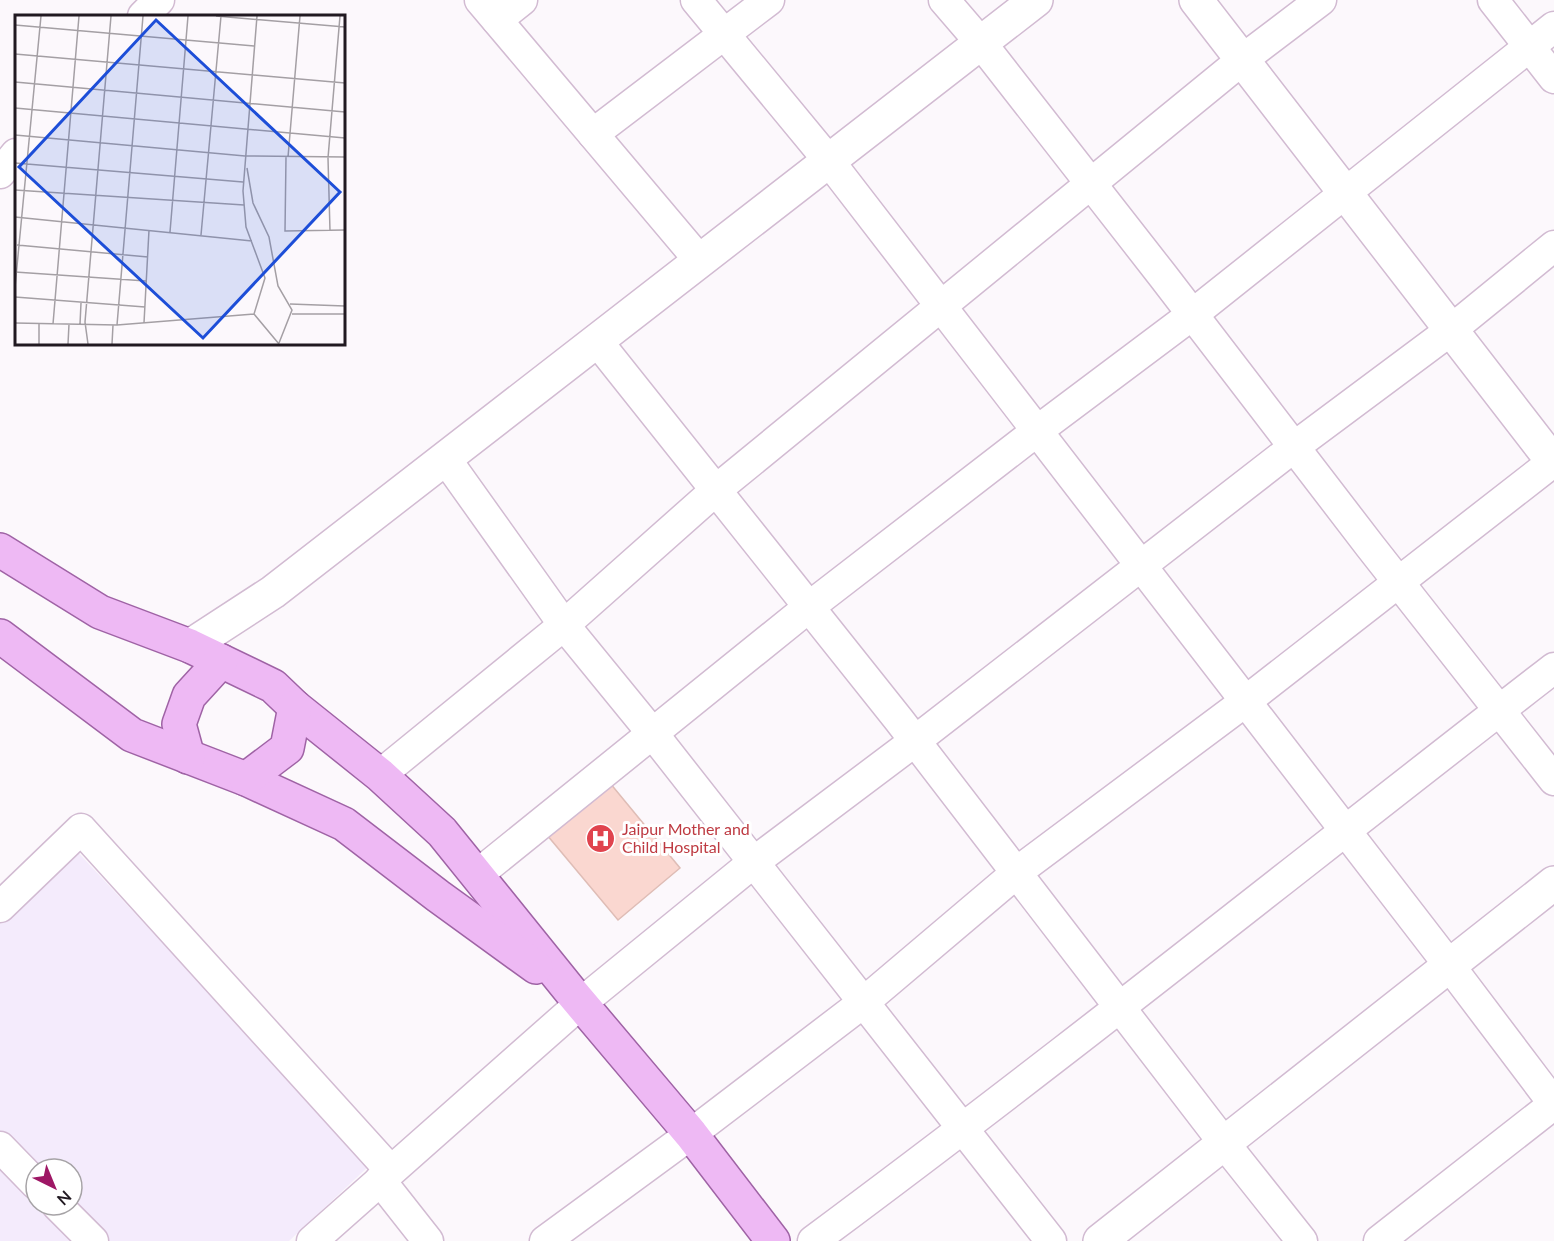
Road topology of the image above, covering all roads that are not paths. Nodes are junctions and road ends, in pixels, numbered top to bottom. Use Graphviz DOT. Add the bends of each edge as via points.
graph roads {
  1 [pos="159,0"];
  2 [pos="522,0"];
  3 [pos="696,0"];
  4 [pos="769,0"];
  5 [pos="944,0"];
  6 [pos="1036,0"];
  7 [pos="1196,0"];
  8 [pos="1321,0"];
  9 [pos="1493,0"];
  10 [pos="489,10"];
  11 [pos="144,15"];
  12 [pos="1554,27"];
  13 [pos="724,33"];
  14 [pos="981,43"];
  15 [pos="1529,46"];
  16 [pos="1242,60"];
  17 [pos="1554,78"];
  18 [pos="593,134"];
  19 [pos="15,155"];
  20 [pos="829,161"];
  21 [pos="0,173"];
  22 [pos="1091,184"];
  23 [pos="1345,193"];
  24 [pos="1554,246"];
  25 [pos="700,261"];
  26 [pos="942,307"];
  27 [pos="1193,314"];
  28 [pos="1451,330"];
  29 [pos="597,341"];
  30 [pos="1037,431"];
  31 [pos="1294,447"];
  32 [pos="445,458"];
  33 [pos="1554,462"];
  34 [pos="716,490"];
  35 [pos="0,550"];
  36 [pos="1142,566"];
  37 [pos="1399,582"];
  38 [pos="809,607"];
  39 [pos="564,625"];
  40 [pos="0,636"];
  41 [pos="190,646"];
  42 [pos="222,662"];
  43 [pos="1554,668"];
  44 [pos="1246,701"];
  45 [pos="295,707"];
  46 [pos="1499,710"];
  47 [pos="653,734"];
  48 [pos="915,741"];
  49 [pos="189,757"];
  50 [pos="380,775"];
  51 [pos="246,779"];
  52 [pos="1554,780"];
  53 [pos="1346,832"];
  54 [pos="754,862"];
  55 [pos="1016,873"];
  56 [pos="477,875"];
  57 [pos="1554,883"];
  58 [pos="0,907"];
  59 [pos="1449,965"];
  60 [pos="576,998"];
  61 [pos="864,1002"];
  62 [pos="1120,1009"];
  63 [pos="1554,1104"];
  64 [pos="964,1129"];
  65 [pos="691,1134"];
  66 [pos="1224,1143"];
  67 [pos="0,1147"];
  68 [pos="24,1172"];
  69 [pos="385,1175"];
  70 [pos="69,1217"];
  71 [pos="93,1241"];
  72 [pos="312,1241"];
  73 [pos="428,1241"];
  74 [pos="545,1241"];
  75 [pos="773,1241"];
  76 [pos="813,1241"];
  77 [pos="1051,1241"];
  78 [pos="1100,1241"];
  79 [pos="1302,1241"];
  80 [pos="1379,1241"];
  1 -- 11 [label="street"];
  2 -- 10 [label="street"];
  3 -- 13 [label="street"];
  4 -- 13 [label="street"];
  5 -- 14 [label="street"];
  6 -- 14 [label="street"];
  7 -- 16 [label="street"];
  8 -- 16 [label="street"];
  9 -- 15 [label="street"];
  10 -- 18 [label="street"];
  12 -- 15 [label="street"];
  13 -- 18 [label="street"];
  13 -- 20 [label="street"];
  14 -- 20 [label="street"];
  14 -- 22 [label="street"];
  15 -- 17 [label="street"];
  15 -- 23 [label="street"];
  16 -- 22 [label="street"];
  16 -- 23 [label="street"];
  18 -- 25 [label="street"];
  19 -- 21 [label="street"];
  20 -- 25 [label="street"];
  20 -- 26 [label="street"];
  22 -- 26 [label="street"];
  22 -- 27 [label="street"];
  23 -- 27 [label="street"];
  23 -- 28 [label="street"];
  24 -- 28 [label="street"];
  25 -- 29 [label="street"];
  26 -- 30 [label="street"];
  26 -- 34 [label="street"];
  27 -- 30 [label="street"];
  27 -- 31 [label="street"];
  28 -- 31 [label="street"];
  28 -- 33 [label="street"];
  29 -- 32 [label="street"];
  29 -- 34 [label="street"];
  30 -- 36 [label="street"];
  30 -- 38 [label="street"];
  31 -- 36 [label="street"];
  31 -- 37 [label="street"];
  32 -- 39 [label="street"];
  32 -- 41 [label="street" via="273,592"];
  33 -- 37 [label="street"];
  34 -- 38 [label="street"];
  34 -- 39 [label="street"];
  35 -- 41 [label="main road" via="100,612"];
  36 -- 44 [label="street"];
  36 -- 48 [label="street"];
  37 -- 44 [label="street"];
  37 -- 46 [label="street"];
  38 -- 47 [label="street"];
  38 -- 48 [label="street"];
  39 -- 47 [label="street"];
  39 -- 50 [label="street"];
  40 -- 49 [label="main road" via="132,735"];
  41 -- 42 [label="main road"];
  42 -- 45 [label="main road" via="273,686"];
  42 -- 49 [label="main road" via="189,696 179,724"];
  43 -- 46 [label="street"];
  44 -- 53 [label="street"];
  44 -- 55 [label="street"];
  45 -- 50 [label="main road"];
  45 -- 51 [label="main road" via="287,748"];
  46 -- 52 [label="street"];
  46 -- 53 [label="street"];
  47 -- 54 [label="street"];
  47 -- 56 [label="street"];
  48 -- 54 [label="street"];
  48 -- 55 [label="street"];
  49 -- 51 [label="main road"];
  50 -- 56 [label="main road" via="442,832"];
  51 -- 60 [label="main road" via="344,824"];
  53 -- 59 [label="street"];
  53 -- 62 [label="street"];
  54 -- 60 [label="street"];
  54 -- 61 [label="street"];
  55 -- 61 [label="street"];
  55 -- 62 [label="street"];
  56 -- 60 [label="main road"];
  57 -- 59 [label="street"];
  58 -- 69 [label="street" via="81,829"];
  59 -- 63 [label="street"];
  59 -- 66 [label="street"];
  60 -- 65 [label="main road"];
  60 -- 69 [label="street"];
  61 -- 64 [label="street"];
  61 -- 65 [label="street"];
  62 -- 64 [label="street"];
  62 -- 66 [label="street"];
  63 -- 80 [label="street"];
  64 -- 76 [label="street"];
  64 -- 77 [label="street"];
  65 -- 74 [label="street"];
  65 -- 75 [label="main road"];
  66 -- 78 [label="street"];
  66 -- 79 [label="street"];
  67 -- 68 [label="street"];
  69 -- 72 [label="street"];
  69 -- 73 [label="street"];
  70 -- 71 [label="street"];
}
